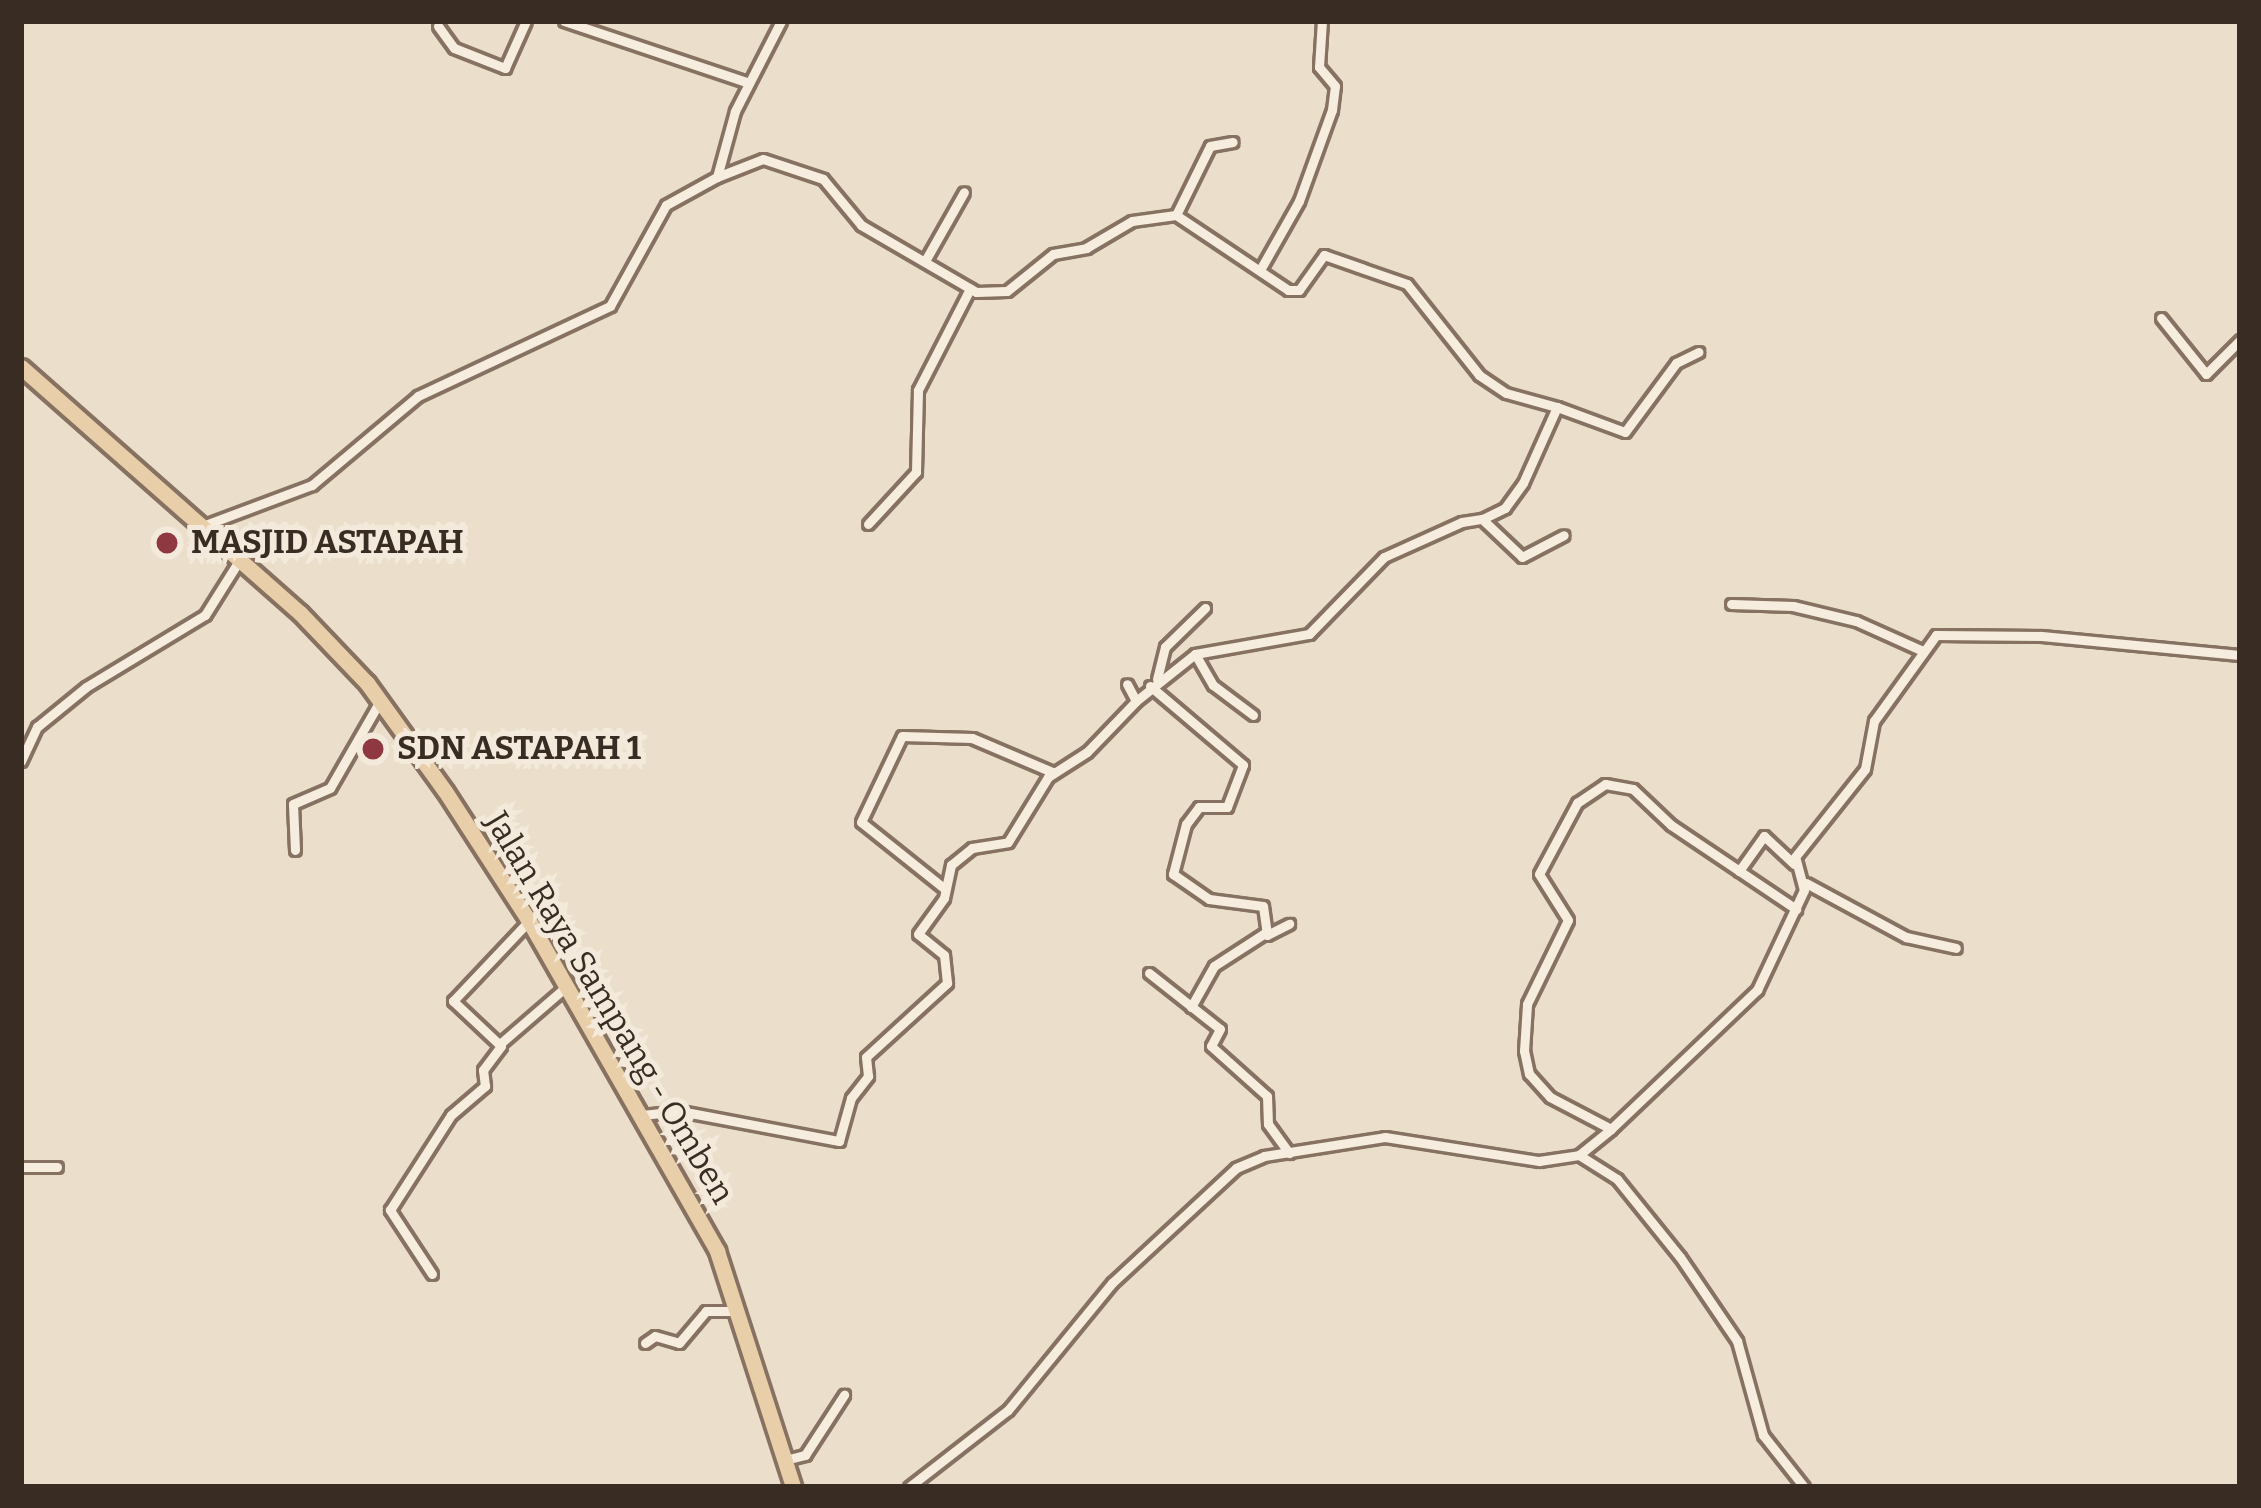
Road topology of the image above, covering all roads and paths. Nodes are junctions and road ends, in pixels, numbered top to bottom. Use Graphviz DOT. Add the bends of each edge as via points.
graph roads {
  1 [pos="526,21"];
  2 [pos="565,21"];
  3 [pos="781,21"];
  4 [pos="1322,21"];
  5 [pos="588,25"];
  6 [pos="438,26"];
  7 [pos="749,82"];
  8 [pos="1233,142"];
  9 [pos="717,177"];
  10 [pos="964,192"];
  11 [pos="1176,215"];
  12 [pos="925,261"];
  13 [pos="1260,270"];
  14 [pos="970,289"];
  15 [pos="2161,318"];
  16 [pos="2240,340"];
  17 [pos="1699,352"];
  18 [pos="21,368"];
  19 [pos="1557,407"];
  20 [pos="1482,519"];
  21 [pos="208,524"];
  22 [pos="868,524"];
  23 [pos="1564,535"];
  24 [pos="242,556"];
  25 [pos="1731,604"];
  26 [pos="1205,608"];
  27 [pos="1924,651"];
  28 [pos="1195,654"];
  29 [pos="2240,655"];
  30 [pos="1154,682"];
  31 [pos="1127,684"];
  32 [pos="380,700"];
  33 [pos="1136,701"];
  34 [pos="1253,716"];
  35 [pos="21,761"];
  36 [pos="1052,772"];
  37 [pos="296,850"];
  38 [pos="1795,865"];
  39 [pos="1739,871"];
  40 [pos="1806,883"];
  41 [pos="945,889"];
  42 [pos="1796,909"];
  43 [pos="529,921"];
  44 [pos="1288,924"];
  45 [pos="1265,933"];
  46 [pos="1956,948"];
  47 [pos="1149,973"];
  48 [pos="567,986"];
  49 [pos="1191,1007"];
  50 [pos="501,1043"];
  51 [pos="642,1115"];
  52 [pos="1612,1129"];
  53 [pos="1289,1153"];
  54 [pos="1579,1155"];
  55 [pos="21,1167"];
  56 [pos="57,1167"];
  57 [pos="433,1274"];
  58 [pos="741,1308"];
  59 [pos="645,1343"];
  60 [pos="844,1395"];
  61 [pos="785,1460"];
  62 [pos="793,1487"];
  63 [pos="909,1487"];
  64 [pos="1804,1487"];
  1 -- 6 [label="street" via="505,68 461,52"];
  2 -- 5 [label="street"];
  3 -- 7 [label="street"];
  4 -- 13 [label="street" via="1319,67 1335,86 1332,110 1300,201"];
  5 -- 7 [label="street"];
  7 -- 9 [label="street"];
  8 -- 11 [label="street" via="1210,146"];
  9 -- 12 [label="street" via="763,159 823,179 861,225"];
  9 -- 21 [label="street" via="666,205 630,278 601,312 418,396 312,485"];
  10 -- 12 [label="street"];
  11 -- 13 [label="street"];
  11 -- 14 [label="street" via="1132,221 1086,248 1053,254 1007,291"];
  12 -- 14 [label="street"];
  13 -- 19 [label="street" via="1296,291 1327,255 1407,284 1480,375 1506,393"];
  14 -- 22 [label="street" via="918,390 916,472"];
  15 -- 16 [label="street" via="2206,374"];
  17 -- 19 [label="street" via="1676,363 1625,432"];
  18 -- 21 [label="main road, Jalan Raya Sampang - Omben"];
  19 -- 20 [label="street" via="1523,484 1501,511"];
  20 -- 23 [label="street" via="1522,557"];
  20 -- 28 [label="street" via="1390,553 1309,634"];
  21 -- 24 [label="main road, Jalan Raya Sampang - Omben"];
  24 -- 32 [label="main road, Jalan Raya Sampang - Omben"];
  24 -- 35 [label="street" via="205,615 86,687 38,727"];
  25 -- 27 [label="street" via="1840,617"];
  26 -- 30 [label="street" via="1165,647"];
  27 -- 29 [label="street" via="1936,635 1973,632"];
  27 -- 38 [label="street" via="1874,721 1865,769"];
  28 -- 30 [label="street"];
  28 -- 34 [label="street" via="1213,685"];
  30 -- 33 [label="street"];
  30 -- 45 [label="street" via="1243,765 1227,807 1199,807 1186,824 1173,874 1209,899 1262,905"];
  31 -- 33 [label="street"];
  32 -- 37 [label="street" via="330,788 293,804"];
  32 -- 43 [label="main road, Jalan Raya Sampang - Omben"];
  33 -- 36 [label="street" via="1087,752"];
  36 -- 41 [label="street" via="1008,842 964,853"];
  36 -- 41 [label="street" via="972,738 902,736 861,822"];
  38 -- 39 [label="street" via="1764,836"];
  38 -- 40 [label="street"];
  39 -- 42 [label="street"];
  39 -- 52 [label="street" via="1621,785 1596,787 1577,803 1548,851 1539,878 1568,920 1527,1004 1526,1065 1556,1102"];
  40 -- 42 [label="street"];
  40 -- 46 [label="street" via="1906,937"];
  41 -- 51 [label="street" via="918,934 944,955 946,983 866,1057 868,1076 851,1098 839,1142 680,1111"];
  42 -- 52 [label="street" via="1750,1000"];
  43 -- 48 [label="main road, Jalan Raya Sampang - Omben"];
  43 -- 50 [label="street" via="453,1001"];
  44 -- 45 [label="street"];
  45 -- 49 [label="street" via="1218,963"];
  47 -- 49 [label="street"];
  48 -- 50 [label="street"];
  48 -- 51 [label="main road, Jalan Raya Sampang - Omben"];
  49 -- 53 [label="street" via="1220,1029 1212,1047 1267,1096 1268,1124"];
  50 -- 57 [label="street" via="483,1070 485,1086 452,1115 390,1210"];
  51 -- 58 [label="main road, Jalan Raya Sampang - Omben"];
  52 -- 54 [label="street"];
  53 -- 54 [label="street" via="1385,1137 1522,1161"];
  53 -- 63 [label="street" via="1254,1159 1205,1189 1069,1330 1007,1410"];
  54 -- 64 [label="street" via="1616,1180 1737,1341 1763,1435"];
  55 -- 56 [label="street"];
  58 -- 59 [label="street" via="726,1316 706,1311 679,1343 656,1336"];
  58 -- 61 [label="main road, Jalan Raya Sampang - Omben"];
  60 -- 61 [label="street" via="805,1455"];
  61 -- 62 [label="main road, Jalan Raya Sampang - Omben"];
}
